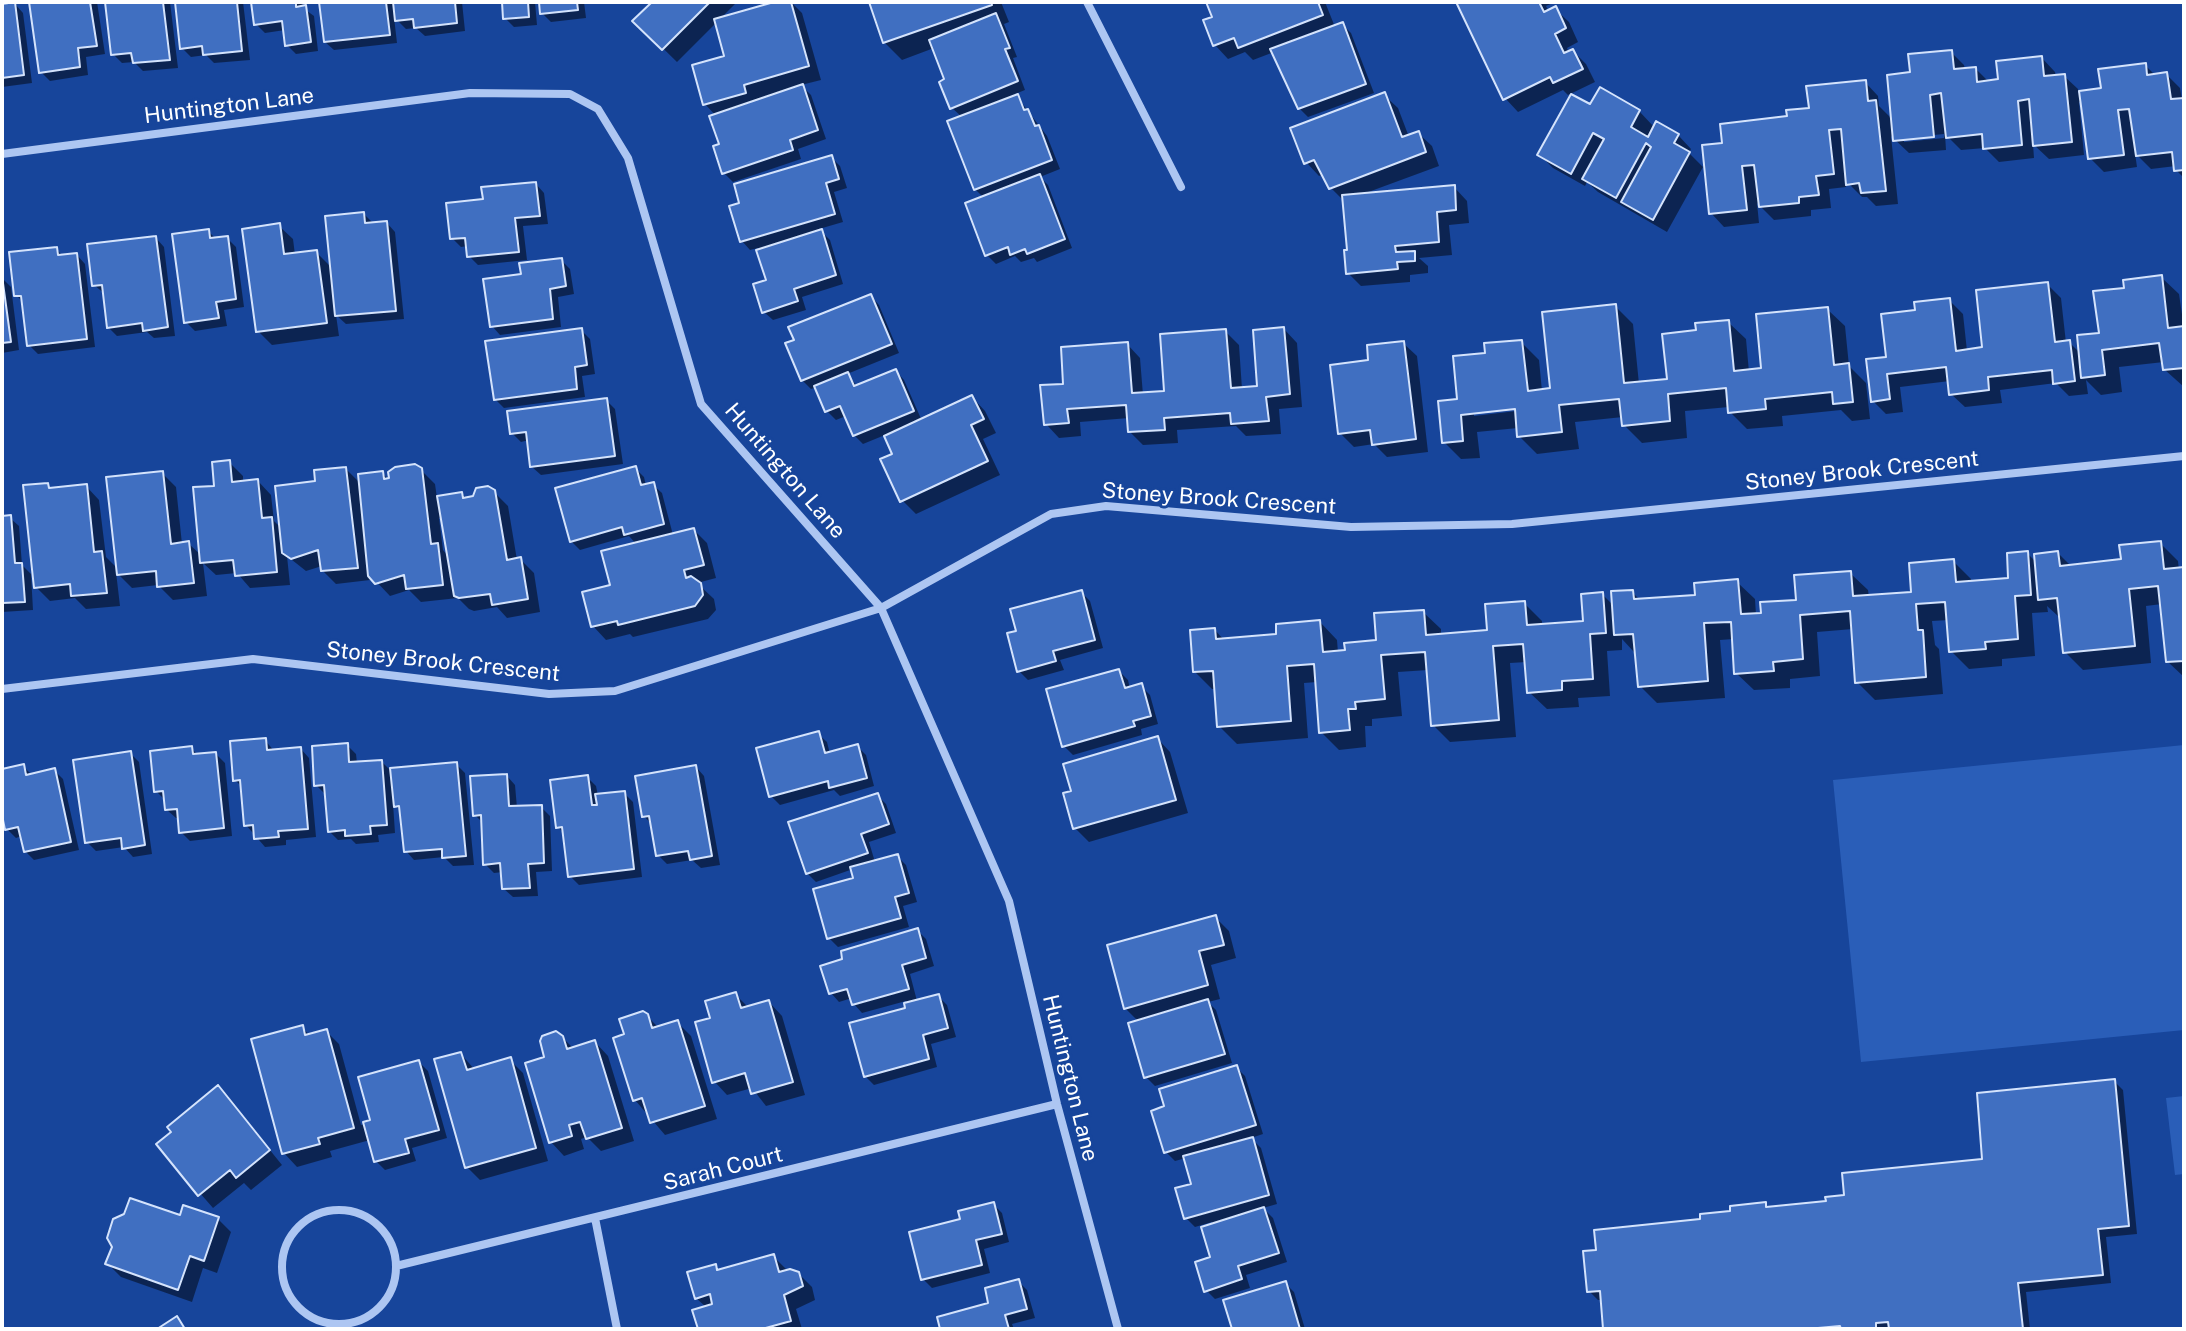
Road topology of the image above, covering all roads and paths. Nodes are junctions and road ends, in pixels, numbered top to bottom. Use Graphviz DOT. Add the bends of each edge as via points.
graph roads {
  1 [pos="1087,2"];
  2 [pos="2,154"];
  3 [pos="1181,187"];
  4 [pos="2184,456"];
  5 [pos="881,608"];
  6 [pos="2,689"];
  7 [pos="1057,1104"];
  8 [pos="595,1218"];
  9 [pos="396,1266"];
  10 [pos="617,1329"];
  11 [pos="1118,1329"];
  1 -- 3 [label="street"];
  2 -- 5 [label="street, Huntington Lane" via="470,93 570,94 598,109 628,158 701,404"];
  4 -- 5 [label="street, Stoney Brook Crescent" via="1512,524 1351,527 1106,506 1051,514"];
  5 -- 6 [label="street, Stoney Brook Crescent" via="615,691 549,694 253,659"];
  5 -- 7 [label="street, Huntington Lane" via="1009,901"];
  7 -- 8 [label="street, Sarah Court"];
  7 -- 11 [label="street, Huntington Lane"];
  8 -- 9 [label="street, Sarah Court"];
  8 -- 10 [label="street"];
  9 -- 9 [label="street" via="393,1248 372,1220 338,1210 320,1213 292,1235 282,1269 296,1305 331,1324 369,1316 384,1303"];
}
